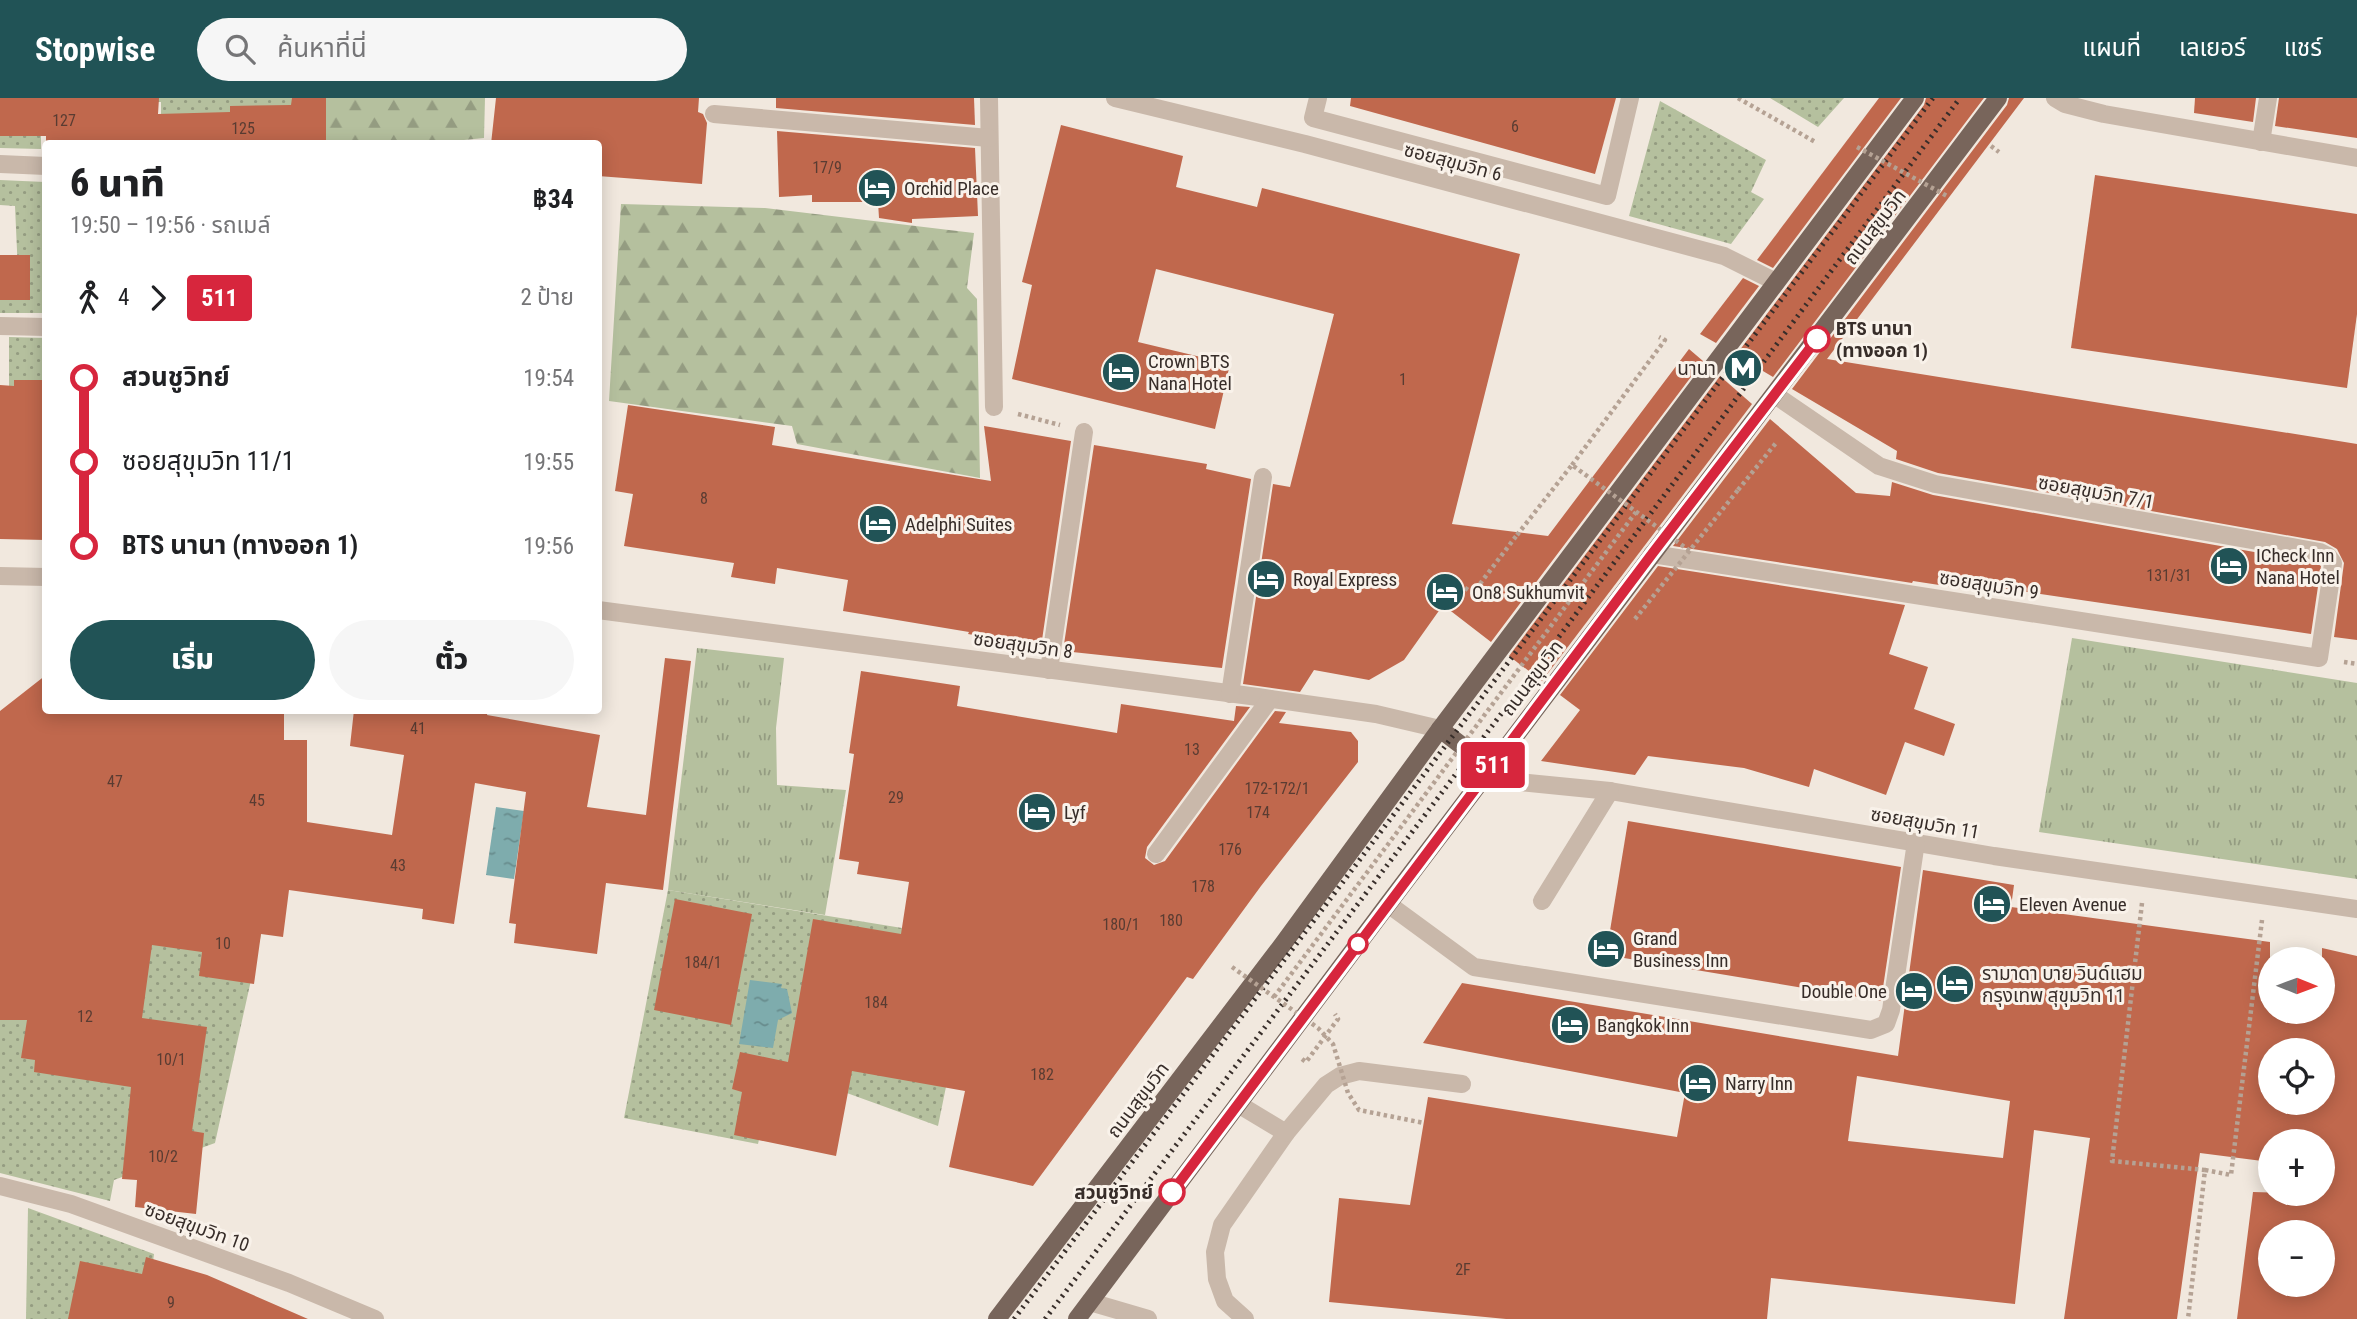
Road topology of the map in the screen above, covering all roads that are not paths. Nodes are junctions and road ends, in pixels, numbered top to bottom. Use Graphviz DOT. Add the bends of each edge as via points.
graph roads {
  1 [pos="989,98"];
  2 [pos="1115,98"];
  3 [pos="1318,98"];
  4 [pos="1630,98"];
  5 [pos="1915,98"];
  6 [pos="1998,98"];
  7 [pos="2055,98"];
  8 [pos="2268,98"];
  9 [pos="714,114"];
  10 [pos="1313,118"];
  11 [pos="989,138"];
  12 [pos="2261,142"];
  13 [pos="1305,144"];
  14 [pos="2357,158"];
  15 [pos="0,164"];
  16 [pos="42,166"];
  17 [pos="1776,282"];
  18 [pos="0,327"];
  19 [pos="42,327"];
  20 [pos="1775,395"];
  21 [pos="994,407"];
  22 [pos="1084,432"];
  23 [pos="1263,477"];
  24 [pos="1652,554"];
  25 [pos="0,576"];
  26 [pos="42,578"];
  27 [pos="602,611"];
  28 [pos="2319,658"];
  29 [pos="1049,670"];
  30 [pos="1230,694"];
  31 [pos="1270,699"];
  32 [pos="1440,729"];
  33 [pos="1491,768"];
  34 [pos="1610,791"];
  35 [pos="1916,842"];
  36 [pos="1156,854"];
  37 [pos="1542,901"];
  38 [pos="1388,904"];
  39 [pos="2357,909"];
  40 [pos="1462,1084"];
  41 [pos="1238,1104"];
  42 [pos="1286,1133"];
  43 [pos="0,1186"];
  44 [pos="1090,1302"];
  45 [pos="375,1319"];
  46 [pos="997,1319"];
  47 [pos="1077,1319"];
  48 [pos="1148,1319"];
  49 [pos="1245,1319"];
  1 -- 11 [label="street"];
  2 -- 13 [label="street, ซอยสุขุมวิท 6"];
  3 -- 10 [label="street"];
  4 -- 10 [label="street" via="1607,196"];
  5 -- 17 [label="main road, ถนนสุขุมวิท"];
  6 -- 20 [label="main road, ถนนสุขุมวิท"];
  7 -- 12 [label="street" via="2104,114"];
  8 -- 12 [label="street"];
  9 -- 11 [label="street"];
  10 -- 13 [label="street"];
  11 -- 21 [label="street"];
  12 -- 14 [label="street"];
  13 -- 17 [label="street, ซอยสุขุมวิท 6" via="1724,256"];
  15 -- 16 [label="street"];
  17 -- 32 [label="main road, ถนนสุขุมวิท"];
  18 -- 19 [label="street"];
  20 -- 24 [label="main road, ถนนสุขุมวิท"];
  20 -- 28 [label="street, ซอยสุขุมวิท 7/1" via="1879,466 1935,485 2320,552 2333,563"];
  22 -- 29 [label="street"];
  23 -- 30 [label="street"];
  24 -- 28 [label="street, ซอยสุขุมวิท 9"];
  24 -- 33 [label="main road, ถนนสุขุมวิท"];
  25 -- 26 [label="street"];
  27 -- 29 [label="street, ซอยสุขุมวิท 8"];
  29 -- 30 [label="street, ซอยสุขุมวิท 8"];
  30 -- 31 [label="street, ซอยสุขุมวิท 8"];
  31 -- 32 [label="street, ซอยสุขุมวิท 8" via="1376,714"];
  31 -- 36 [label="street"];
  32 -- 33 [label="main road"];
  32 -- 46 [label="main road, ถนนสุขุมวิท" via="1283,944"];
  33 -- 34 [label="street, ซอยสุขุมวิท 11" via="1508,781"];
  33 -- 38 [label="main road, ถนนสุขุมวิท"];
  34 -- 35 [label="street, ซอยสุขุมวิท 11"];
  34 -- 37 [label="street"];
  35 -- 38 [label="street" via="1891,1010 1886,1024 1871,1030 1474,967"];
  35 -- 39 [label="street, ซอยสุขุมวิท 11"];
  38 -- 41 [label="main road, ถนนสุขุมวิท"];
  40 -- 42 [label="street" via="1359,1071 1340,1076 1326,1085"];
  41 -- 42 [label="street"];
  41 -- 44 [label="main road, ถนนสุขุมวิท"];
  42 -- 49 [label="street" via="1222,1225 1215,1252 1225,1301"];
  43 -- 45 [label="street, ซอยสุขุมวิท 10" via="71,1204"];
  44 -- 47 [label="main road, ถนนสุขุมวิท"];
  44 -- 48 [label="street"];
}
